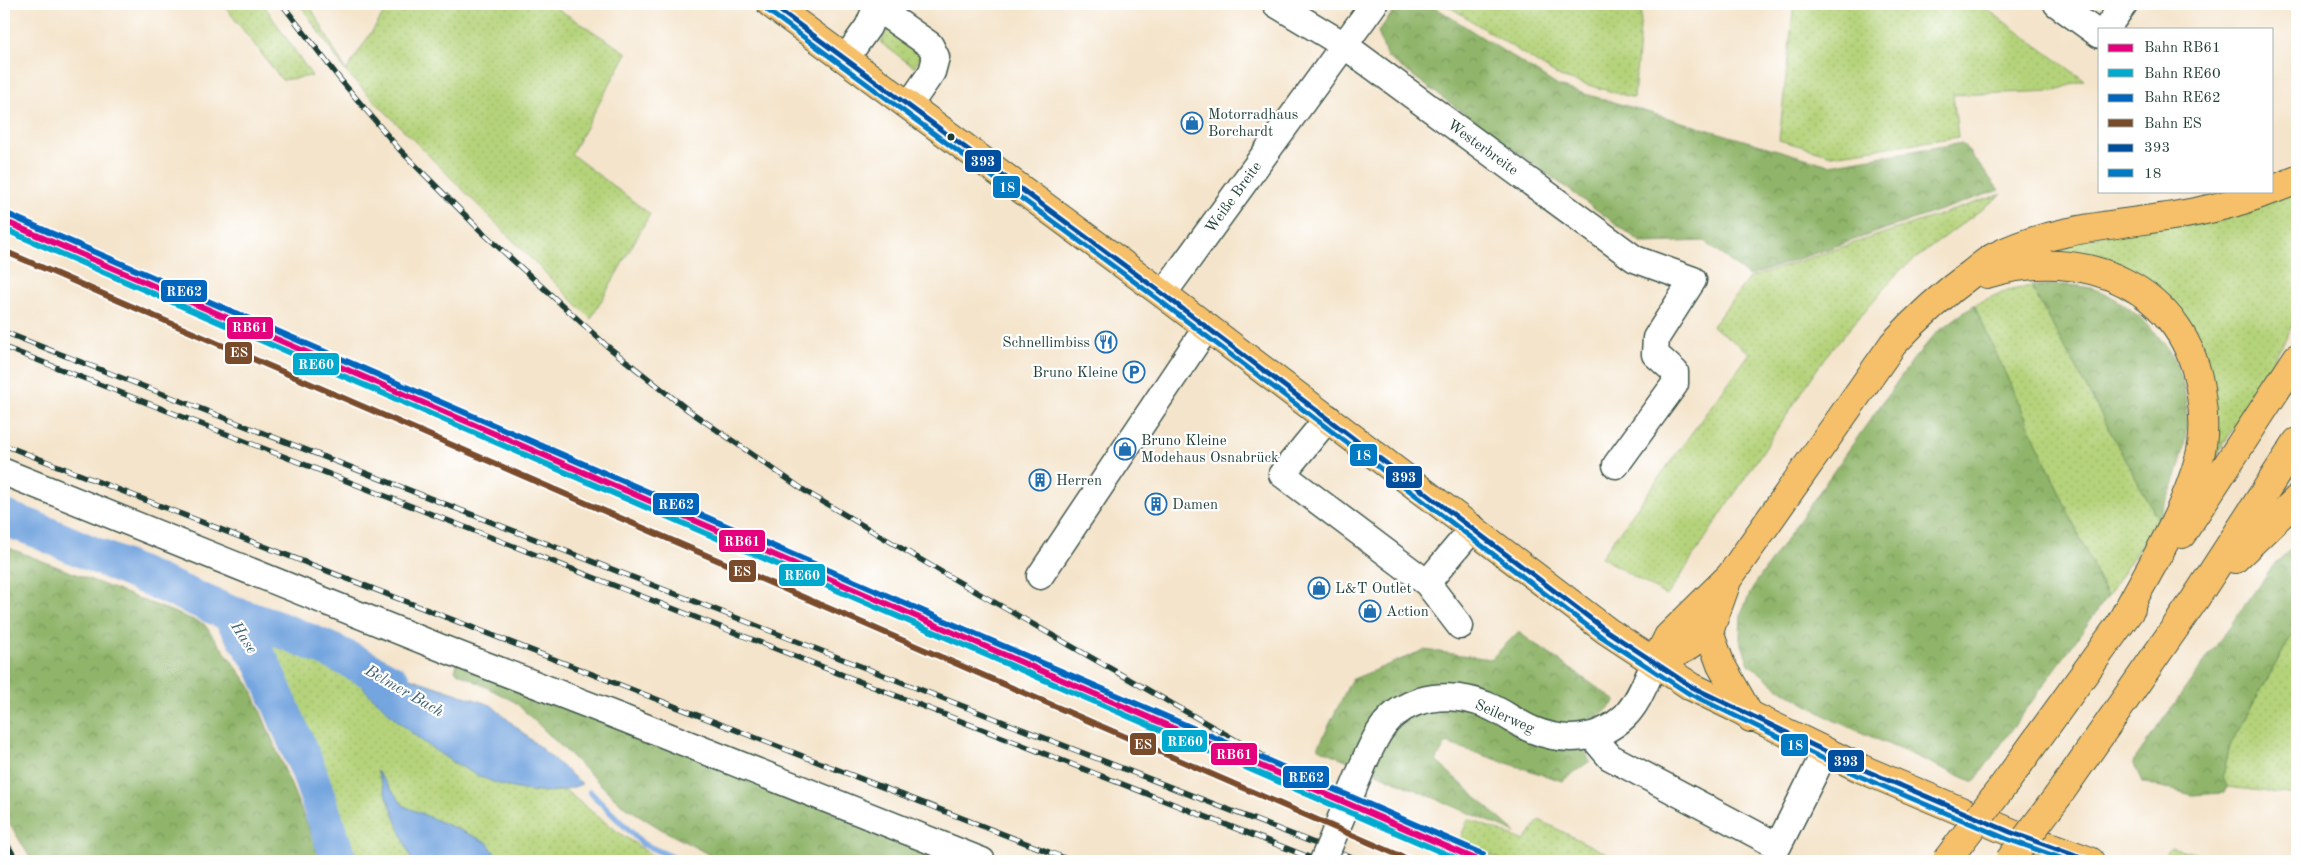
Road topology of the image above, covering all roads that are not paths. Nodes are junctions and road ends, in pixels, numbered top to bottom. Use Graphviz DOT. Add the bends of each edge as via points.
graph roads {
  1 [pos="772,4"];
  2 [pos="1276,4"];
  3 [pos="1374,4"];
  4 [pos="2057,4"];
  5 [pos="2124,4"];
  6 [pos="878,6"];
  7 [pos="2107,28"];
  8 [pos="2098,34"];
  9 [pos="1344,45"];
  10 [pos="846,58"];
  11 [pos="909,105"];
  12 [pos="2297,180"];
  13 [pos="2274,189"];
  14 [pos="2266,192"];
  15 [pos="1959,283"];
  16 [pos="1163,294"];
  17 [pos="1207,327"];
  18 [pos="2297,358"];
  19 [pos="1328,418"];
  20 [pos="2297,442"];
  21 [pos="1616,465"];
  22 [pos="4,472"];
  23 [pos="2297,499"];
  24 [pos="1473,528"];
  25 [pos="1040,576"];
  26 [pos="1730,576"];
  27 [pos="1427,583"];
  28 [pos="2195,599"];
  29 [pos="2120,624"];
  30 [pos="1460,626"];
  31 [pos="1709,632"];
  32 [pos="1655,663"];
  33 [pos="1751,718"];
  34 [pos="1592,736"];
  35 [pos="1825,752"];
  36 [pos="982,861"];
  37 [pos="1323,861"];
  38 [pos="1946,861"];
  39 [pos="2009,861"];
  40 [pos="2090,861"];
  1 -- 10 [label="main road"];
  2 -- 9 [label="street, Westerbreite"];
  3 -- 9 [label="street, Weiße Breite"];
  4 -- 8 [label="street"];
  5 -- 7 [label="street"];
  6 -- 10 [label="street"];
  6 -- 11 [label="street" via="930,45 936,57 932,72"];
  9 -- 16 [label="street, Weiße Breite"];
  9 -- 21 [label="street, Westerbreite" via="1635,259 1693,280 1656,338 1655,354 1675,372 1675,384"];
  10 -- 11 [label="main road"];
  11 -- 16 [label="main road"];
  12 -- 13 [label="main road"];
  14 -- 15 [label="main road" via="2246,200 2176,216 2089,228 2036,240 1995,256"];
  15 -- 26 [label="main road" via="1924,310 1892,344"];
  15 -- 29 [label="main road" via="2008,268 2052,263 2085,267 2121,279 2158,305 2184,341 2199,377 2204,421 2199,459 2175,520"];
  16 -- 17 [label="main road"];
  17 -- 19 [label="main road"];
  17 -- 25 [label="street"];
  18 -- 29 [label="main road"];
  19 -- 24 [label="main road"];
  19 -- 27 [label="street" via="1282,474"];
  20 -- 28 [label="main road"];
  22 -- 36 [label="street" via="444,650"];
  23 -- 28 [label="main road"];
  24 -- 27 [label="street"];
  24 -- 32 [label="main road"];
  26 -- 31 [label="main road"];
  26 -- 32 [label="main road" via="1668,636"];
  27 -- 30 [label="street"];
  28 -- 39 [label="main road, bridge"];
  29 -- 38 [label="main road, bridge"];
  31 -- 32 [label="main road"];
  31 -- 33 [label="main road" via="1721,665"];
  32 -- 33 [label="main road"];
  32 -- 34 [label="street, Seilerweg" via="1625,716"];
  33 -- 35 [label="main road"];
  34 -- 35 [label="street" via="1610,757 1778,846"];
  34 -- 37 [label="street, Seilerweg, bridge" via="1568,739 1533,730 1486,704 1452,697 1419,701 1394,714 1377,735"];
  35 -- 40 [label="main road" via="2010,832"];
}
